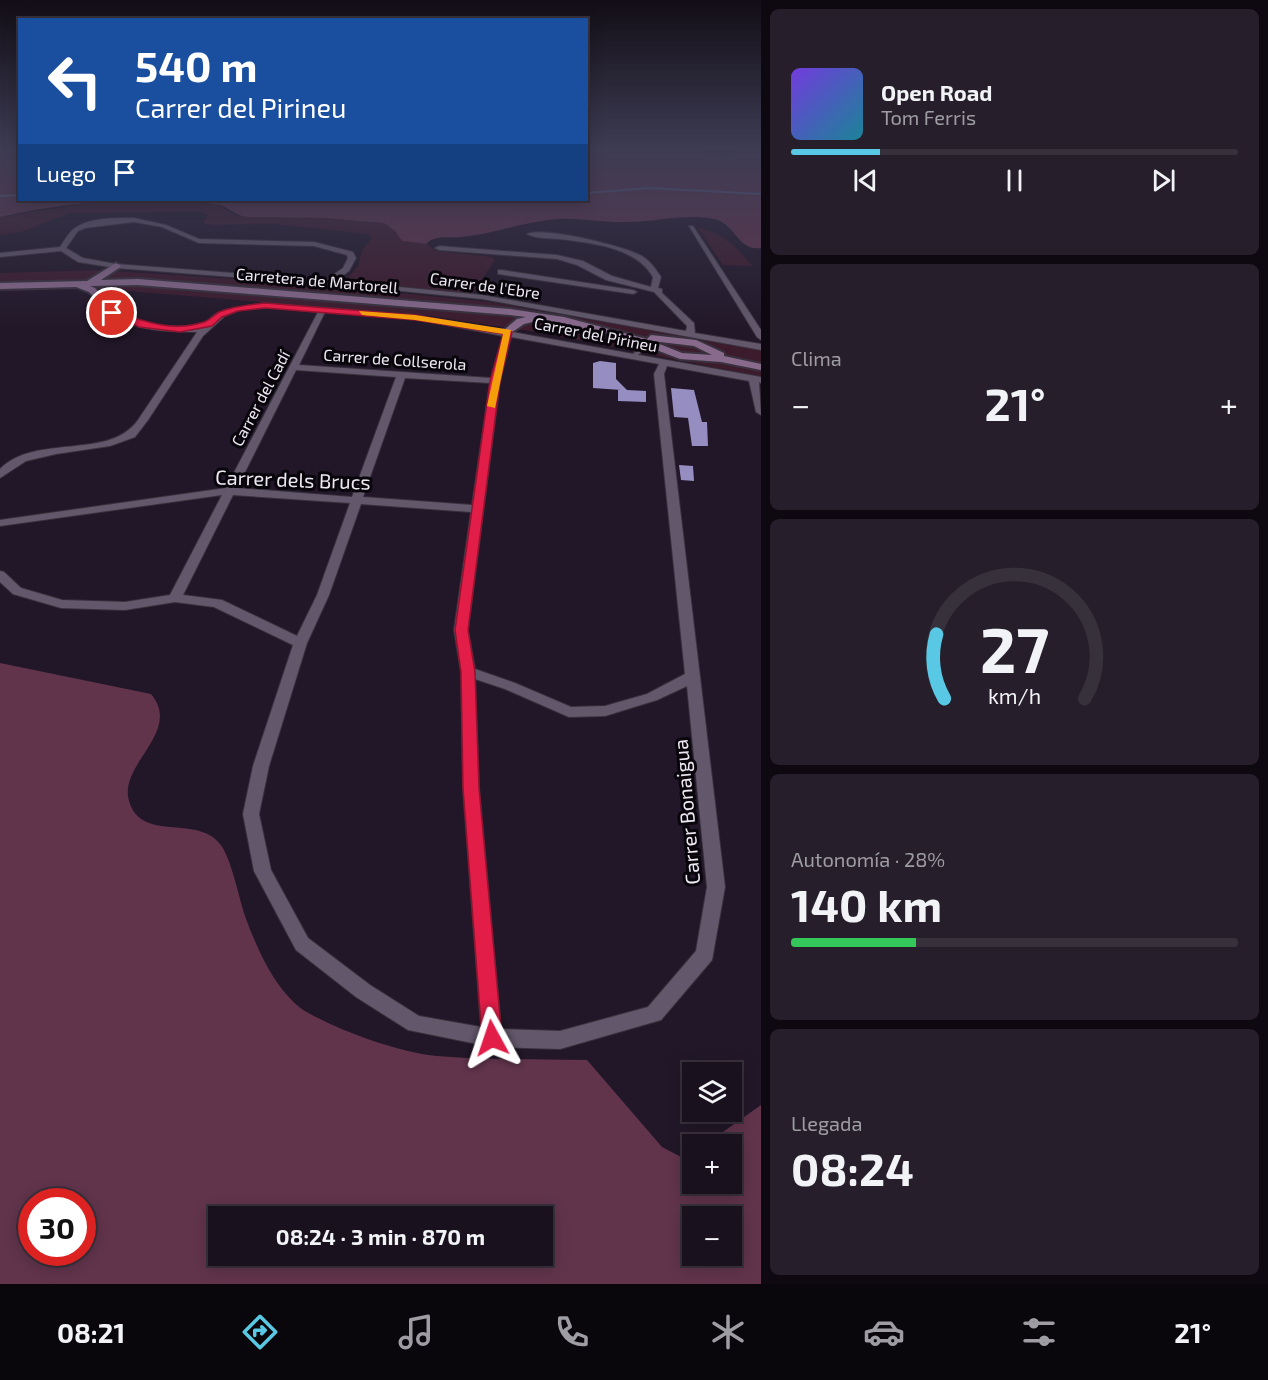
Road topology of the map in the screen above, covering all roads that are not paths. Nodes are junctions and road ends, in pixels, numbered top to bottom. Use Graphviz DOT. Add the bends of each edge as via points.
graph roads {
  1 [pos="692,227"];
  2 [pos="530,234"];
  3 [pos="438,248"];
  4 [pos="62,249"];
  5 [pos="0,255"];
  6 [pos="116,266"];
  7 [pos="501,272"];
  8 [pos="107,274"];
  9 [pos="134,282"];
  10 [pos="328,282"];
  11 [pos="63,284"];
  12 [pos="79,285"];
  13 [pos="0,288"];
  14 [pos="96,291"];
  15 [pos="654,291"];
  16 [pos="318,297"];
  17 [pos="492,299"];
  18 [pos="323,309"];
  19 [pos="510,312"];
  20 [pos="590,327"];
  21 [pos="180,329"];
  22 [pos="204,330"];
  23 [pos="508,332"];
  24 [pos="690,335"];
  25 [pos="629,336"];
  26 [pos="761,337"];
  27 [pos="680,341"];
  28 [pos="645,345"];
  29 [pos="760,345"];
  30 [pos="702,353"];
  31 [pos="634,356"];
  32 [pos="666,357"];
  33 [pos="761,365"];
  34 [pos="293,367"];
  35 [pos="402,373"];
  36 [pos="757,379"];
  37 [pos="495,381"];
  38 [pos="761,412"];
  39 [pos="0,475"];
  40 [pos="228,491"];
  41 [pos="359,498"];
  42 [pos="478,509"];
  43 [pos="0,523"];
  44 [pos="0,575"];
  45 [pos="175,598"];
  46 [pos="300,643"];
  47 [pos="468,672"];
  48 [pos="694,676"];
  49 [pos="492,1038"];
  1 -- 26 [label="street"];
  2 -- 15 [label="street" via="585,240 637,256 658,278"];
  3 -- 15 [label="street" via="557,256 609,278"];
  4 -- 5 [label="street"];
  4 -- 6 [label="street, Carrer de l'Ebre" via="81,260"];
  4 -- 10 [label="street" via="83,226 144,221 164,225 199,242 314,244 350,254 351,264"];
  6 -- 8 [label="main road"];
  6 -- 10 [label="street, Carrer de l'Ebre"];
  7 -- 15 [label="street" via="624,291"];
  8 -- 9 [label="main road" via="113,280"];
  8 -- 12 [label="main road"];
  9 -- 12 [label="main road, Carretera de Martorell"];
  9 -- 14 [label="main road"];
  9 -- 16 [label="main road, Carretera de Martorell"];
  10 -- 17 [label="street, Carrer de l'Ebre"];
  11 -- 12 [label="main road, Carretera de Martorell"];
  11 -- 13 [label="main road, Carretera de Martorell"];
  11 -- 14 [label="main road"];
  12 -- 13 [label="main road"];
  12 -- 14 [label="main road"];
  14 -- 16 [label="main road" via="119,285"];
  14 -- 21 [label="street, Carrer del Pirineu" via="112,313 131,322"];
  15 -- 24 [label="street" via="691,325"];
  16 -- 19 [label="main road, Carretera de Martorell"];
  17 -- 19 [label="main road"];
  17 -- 24 [label="street, Carrer de l'Ebre"];
  18 -- 22 [label="street, Carrer del Pirineu" via="248,306 219,315"];
  18 -- 23 [label="street, Carrer del Pirineu" via="415,317"];
  18 -- 34 [label="street, Carrer del Cadí"];
  19 -- 20 [label="main road, Carretera de Martorell"];
  20 -- 23 [label="main road" via="536,319 521,321"];
  20 -- 25 [label="main road, Carretera de Martorell"];
  21 -- 22 [label="street, Carrer del Pirineu"];
  21 -- 22 [label="street, Carrer del Pirineu"];
  22 -- 39 [label="street" via="141,424 127,438 92,448 22,457"];
  23 -- 31 [label="street, Carrer del Pirineu"];
  23 -- 37 [label="street"];
  24 -- 29 [label="street, Carrer de l'Ebre"];
  25 -- 27 [label="main road"];
  25 -- 32 [label="main road"];
  27 -- 30 [label="main road" via="696,343"];
  27 -- 32 [label="main road" via="668,345"];
  28 -- 31 [label="street"];
  30 -- 32 [label="main road"];
  30 -- 33 [label="main road"];
  30 -- 33 [label="main road"];
  31 -- 32 [label="street, Carrer del Pirineu"];
  32 -- 36 [label="street, Carrer del Pirineu"];
  32 -- 48 [label="street, Carrer Bonaigua" via="658,374"];
  34 -- 35 [label="street, Carrer de Collserola"];
  34 -- 40 [label="street, Carrer del Cadí"];
  35 -- 37 [label="street, Carrer de Collserola"];
  35 -- 41 [label="street, Carrer Bonaigua"];
  36 -- 38 [label="street"];
  37 -- 42 [label="street"];
  40 -- 41 [label="street, Carrer dels Brucs"];
  40 -- 43 [label="street, Carrer dels Brucs"];
  40 -- 45 [label="street, Carrer del Cadí"];
  41 -- 42 [label="street, Carrer dels Brucs"];
  41 -- 46 [label="street, Carrer Bonaigua" via="323,595"];
  42 -- 47 [label="street" via="461,630"];
  44 -- 45 [label="street" via="17,591 61,604 125,606"];
  45 -- 46 [label="street" via="217,603"];
  46 -- 49 [label="street, Carrer Bonaigua" via="261,766 251,814 263,871 302,944 363,991 415,1024"];
  47 -- 48 [label="street" via="569,712 605,711 652,697"];
  47 -- 49 [label="street" via="471,788"];
  48 -- 49 [label="street, Carrer Bonaigua" via="716,887 705,954 654,1014 561,1040"];
}
